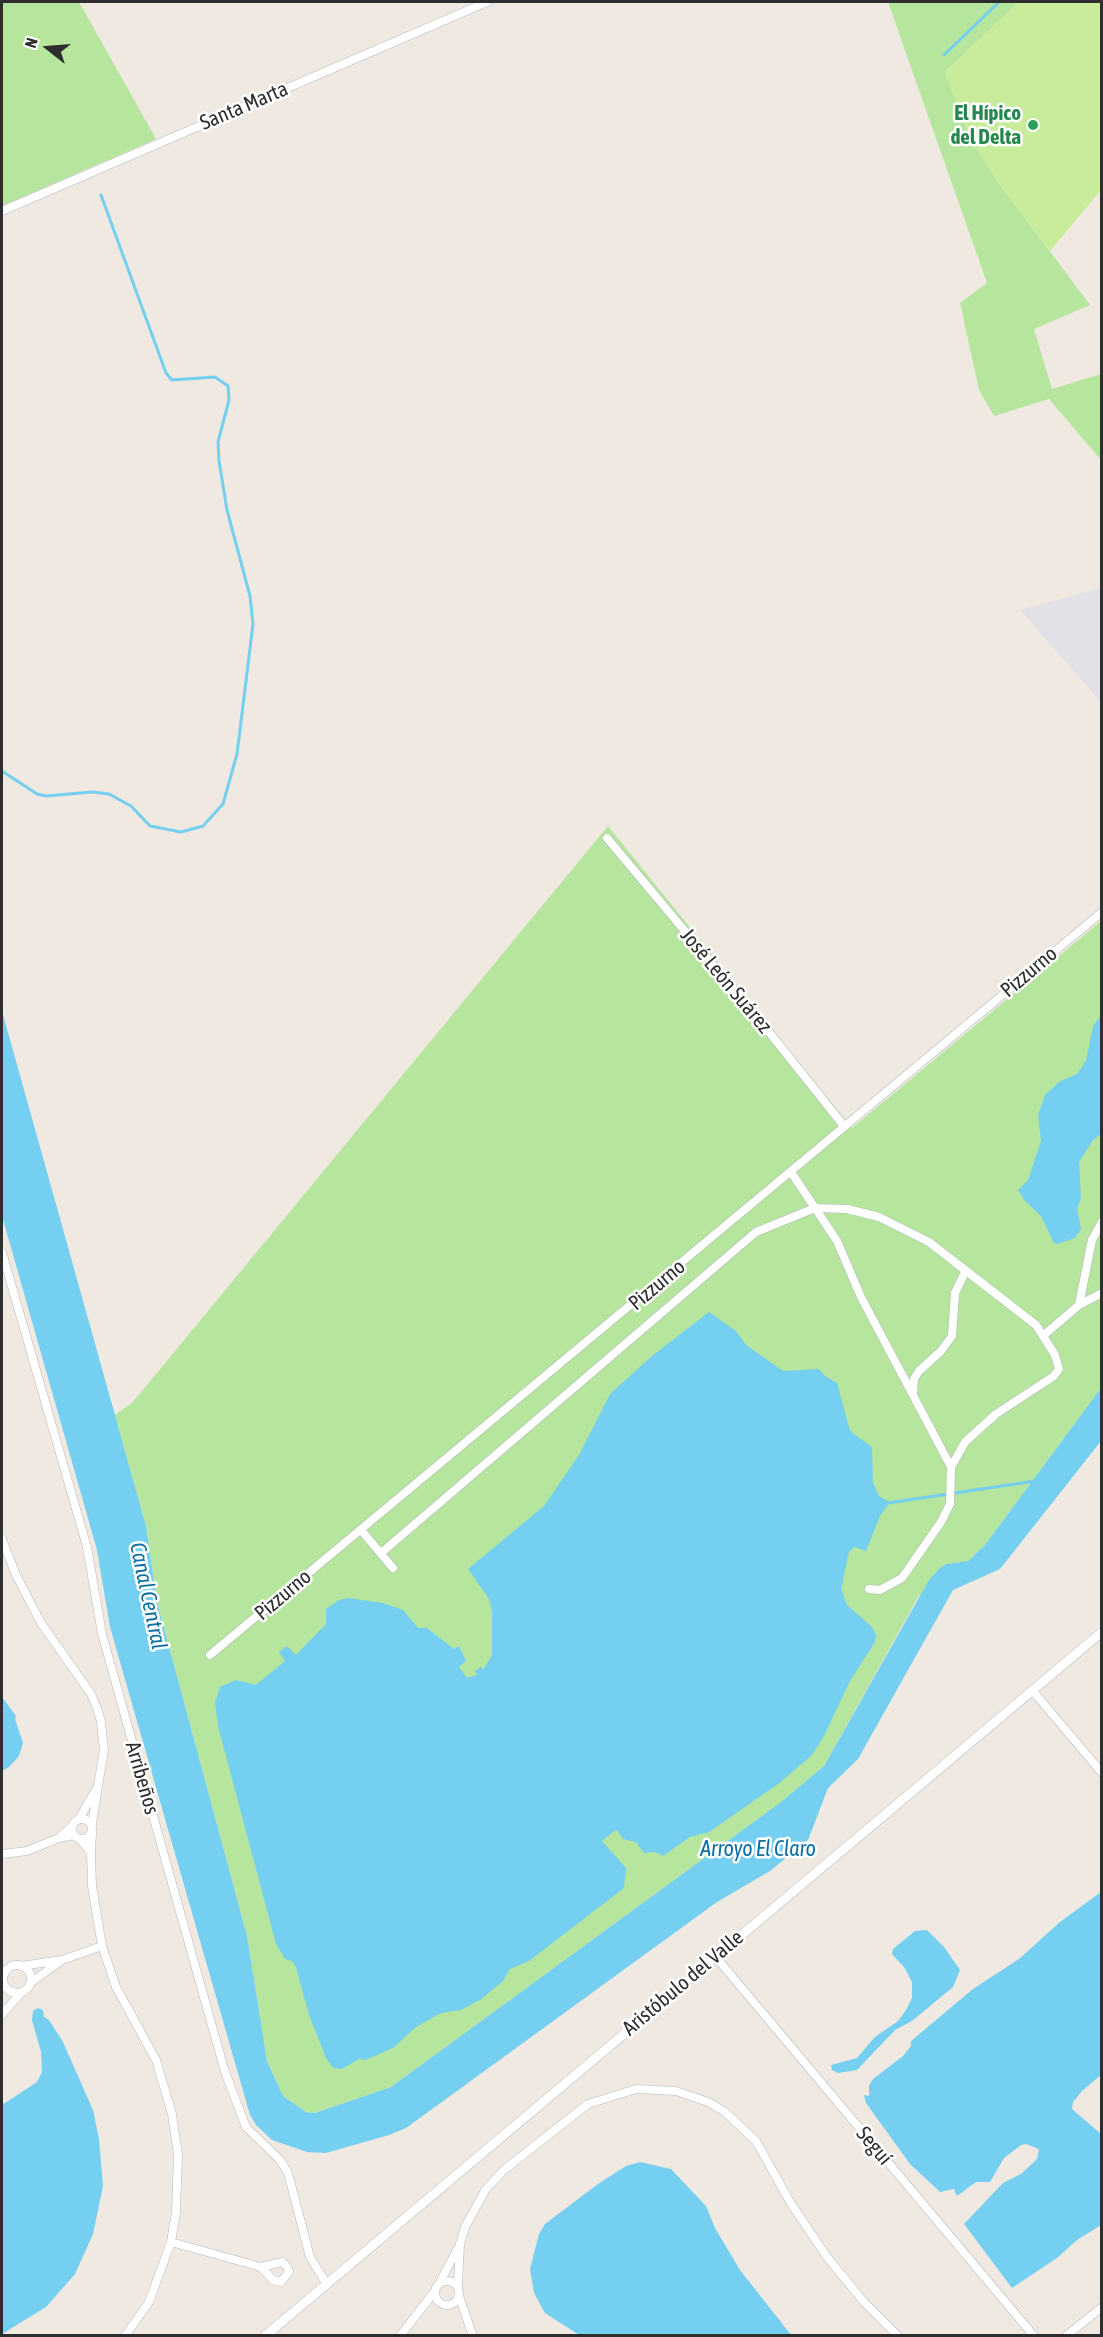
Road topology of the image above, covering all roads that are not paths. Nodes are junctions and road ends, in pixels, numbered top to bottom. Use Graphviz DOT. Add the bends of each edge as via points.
graph roads {
  1 [pos="487,2"];
  2 [pos="2,211"];
  3 [pos="607,837"];
  4 [pos="1101,912"];
  5 [pos="844,1126"];
  6 [pos="791,1172"];
  7 [pos="815,1208"];
  8 [pos="1101,1222"];
  9 [pos="1101,1229"];
  10 [pos="1092,1240"];
  11 [pos="2,1251"];
  12 [pos="966,1272"];
  13 [pos="1101,1293"];
  14 [pos="1079,1305"];
  15 [pos="1044,1335"];
  16 [pos="913,1395"];
  17 [pos="951,1467"];
  18 [pos="361,1530"];
  19 [pos="2,1539"];
  20 [pos="381,1553"];
  21 [pos="393,1568"];
  22 [pos="869,1589"];
  23 [pos="1101,1632"];
  24 [pos="210,1655"];
  25 [pos="1032,1690"];
  26 [pos="1101,1773"];
  27 [pos="98,1786"];
  28 [pos="76,1822"];
  29 [pos="92,1829"];
  30 [pos="77,1837"];
  31 [pos="59,1838"];
  32 [pos="91,1853"];
  33 [pos="2,1854"];
  34 [pos="102,1946"];
  35 [pos="715,1956"];
  36 [pos="62,1960"];
  37 [pos="2,1966"];
  38 [pos="12,1966"];
  39 [pos="21,1966"];
  40 [pos="30,1983"];
  41 [pos="4,1984"];
  42 [pos="23,1991"];
  43 [pos="2,2014"];
  44 [pos="171,2242"];
  45 [pos="460,2244"];
  46 [pos="261,2267"];
  47 [pos="440,2282"];
  48 [pos="326,2283"];
  49 [pos="458,2286"];
  50 [pos="435,2291"];
  51 [pos="459,2296"];
  52 [pos="444,2304"];
  53 [pos="1101,2307"];
  54 [pos="419,2313"];
  55 [pos="467,2321"];
  56 [pos="125,2336"];
  57 [pos="265,2336"];
  58 [pos="400,2336"];
  59 [pos="473,2336"];
  60 [pos="898,2336"];
  61 [pos="1034,2336"];
  62 [pos="1066,2336"];
  1 -- 2 [label="street, Santa Marta"];
  3 -- 5 [label="street, José León Suárez"];
  4 -- 5 [label="street, Pizzurno"];
  5 -- 6 [label="street, Pizzurno"];
  6 -- 7 [label="street"];
  6 -- 18 [label="street, Pizzurno"];
  7 -- 12 [label="street" via="846,1209 879,1217 929,1242"];
  7 -- 16 [label="street" via="837,1241 861,1297"];
  7 -- 20 [label="street" via="756,1232"];
  8 -- 10 [label="street"];
  9 -- 10 [label="street"];
  10 -- 14 [label="street"];
  11 -- 48 [label="street, Arribeños" via="87,1546 102,1634 225,2072 246,2127 288,2173 310,2257"];
  12 -- 15 [label="street"];
  12 -- 16 [label="street" via="955,1293 952,1336 919,1371"];
  13 -- 14 [label="street"];
  14 -- 15 [label="street"];
  15 -- 17 [label="street" via="1059,1369 996,1414 965,1442"];
  16 -- 17 [label="street"];
  17 -- 22 [label="street" via="950,1500 940,1522 902,1578 880,1590"];
  18 -- 20 [label="street"];
  18 -- 24 [label="street, Pizzurno"];
  19 -- 27 [label="street" via="41,1623 97,1708 104,1750"];
  20 -- 21 [label="street"];
  23 -- 25 [label="street, Aristóbulo del Valle"];
  25 -- 26 [label="street"];
  25 -- 35 [label="street, Aristóbulo del Valle"];
  27 -- 28 [label="street"];
  27 -- 29 [label="street"];
  28 -- 29 [label="street" via="85,1819"];
  28 -- 30 [label="street"];
  28 -- 31 [label="street"];
  29 -- 30 [label="street" via="87,1838"];
  29 -- 32 [label="street"];
  30 -- 31 [label="street"];
  30 -- 32 [label="street"];
  31 -- 33 [label="street" via="27,1851"];
  32 -- 34 [label="street"];
  34 -- 36 [label="street"];
  34 -- 44 [label="street" via="116,1987 156,2060 168,2099 179,2178"];
  35 -- 48 [label="street, Aristóbulo del Valle"];
  35 -- 61 [label="street, Seguí"];
  36 -- 39 [label="street"];
  36 -- 40 [label="street"];
  37 -- 38 [label="street"];
  38 -- 39 [label="street"];
  38 -- 41 [label="street" via="5,1971"];
  39 -- 40 [label="street" via="28,1971"];
  40 -- 42 [label="street"];
  41 -- 42 [label="street" via="16,1993"];
  41 -- 43 [label="street"];
  42 -- 43 [label="street"];
  44 -- 46 [label="street"];
  44 -- 56 [label="street" via="149,2302"];
  45 -- 47 [label="street"];
  45 -- 49 [label="street"];
  45 -- 60 [label="street" via="472,2211 486,2189 571,2115 620,2092 676,2091 725,2112 756,2141 827,2257"];
  47 -- 49 [label="street" via="447,2280"];
  47 -- 50 [label="street"];
  48 -- 57 [label="street, Aristóbulo del Valle"];
  49 -- 51 [label="street"];
  50 -- 52 [label="street"];
  50 -- 54 [label="street"];
  51 -- 52 [label="street" via="455,2302"];
  51 -- 55 [label="street"];
  52 -- 54 [label="street"];
  52 -- 55 [label="street"];
  53 -- 62 [label="street"];
  54 -- 58 [label="street"];
  55 -- 59 [label="street"];
}
